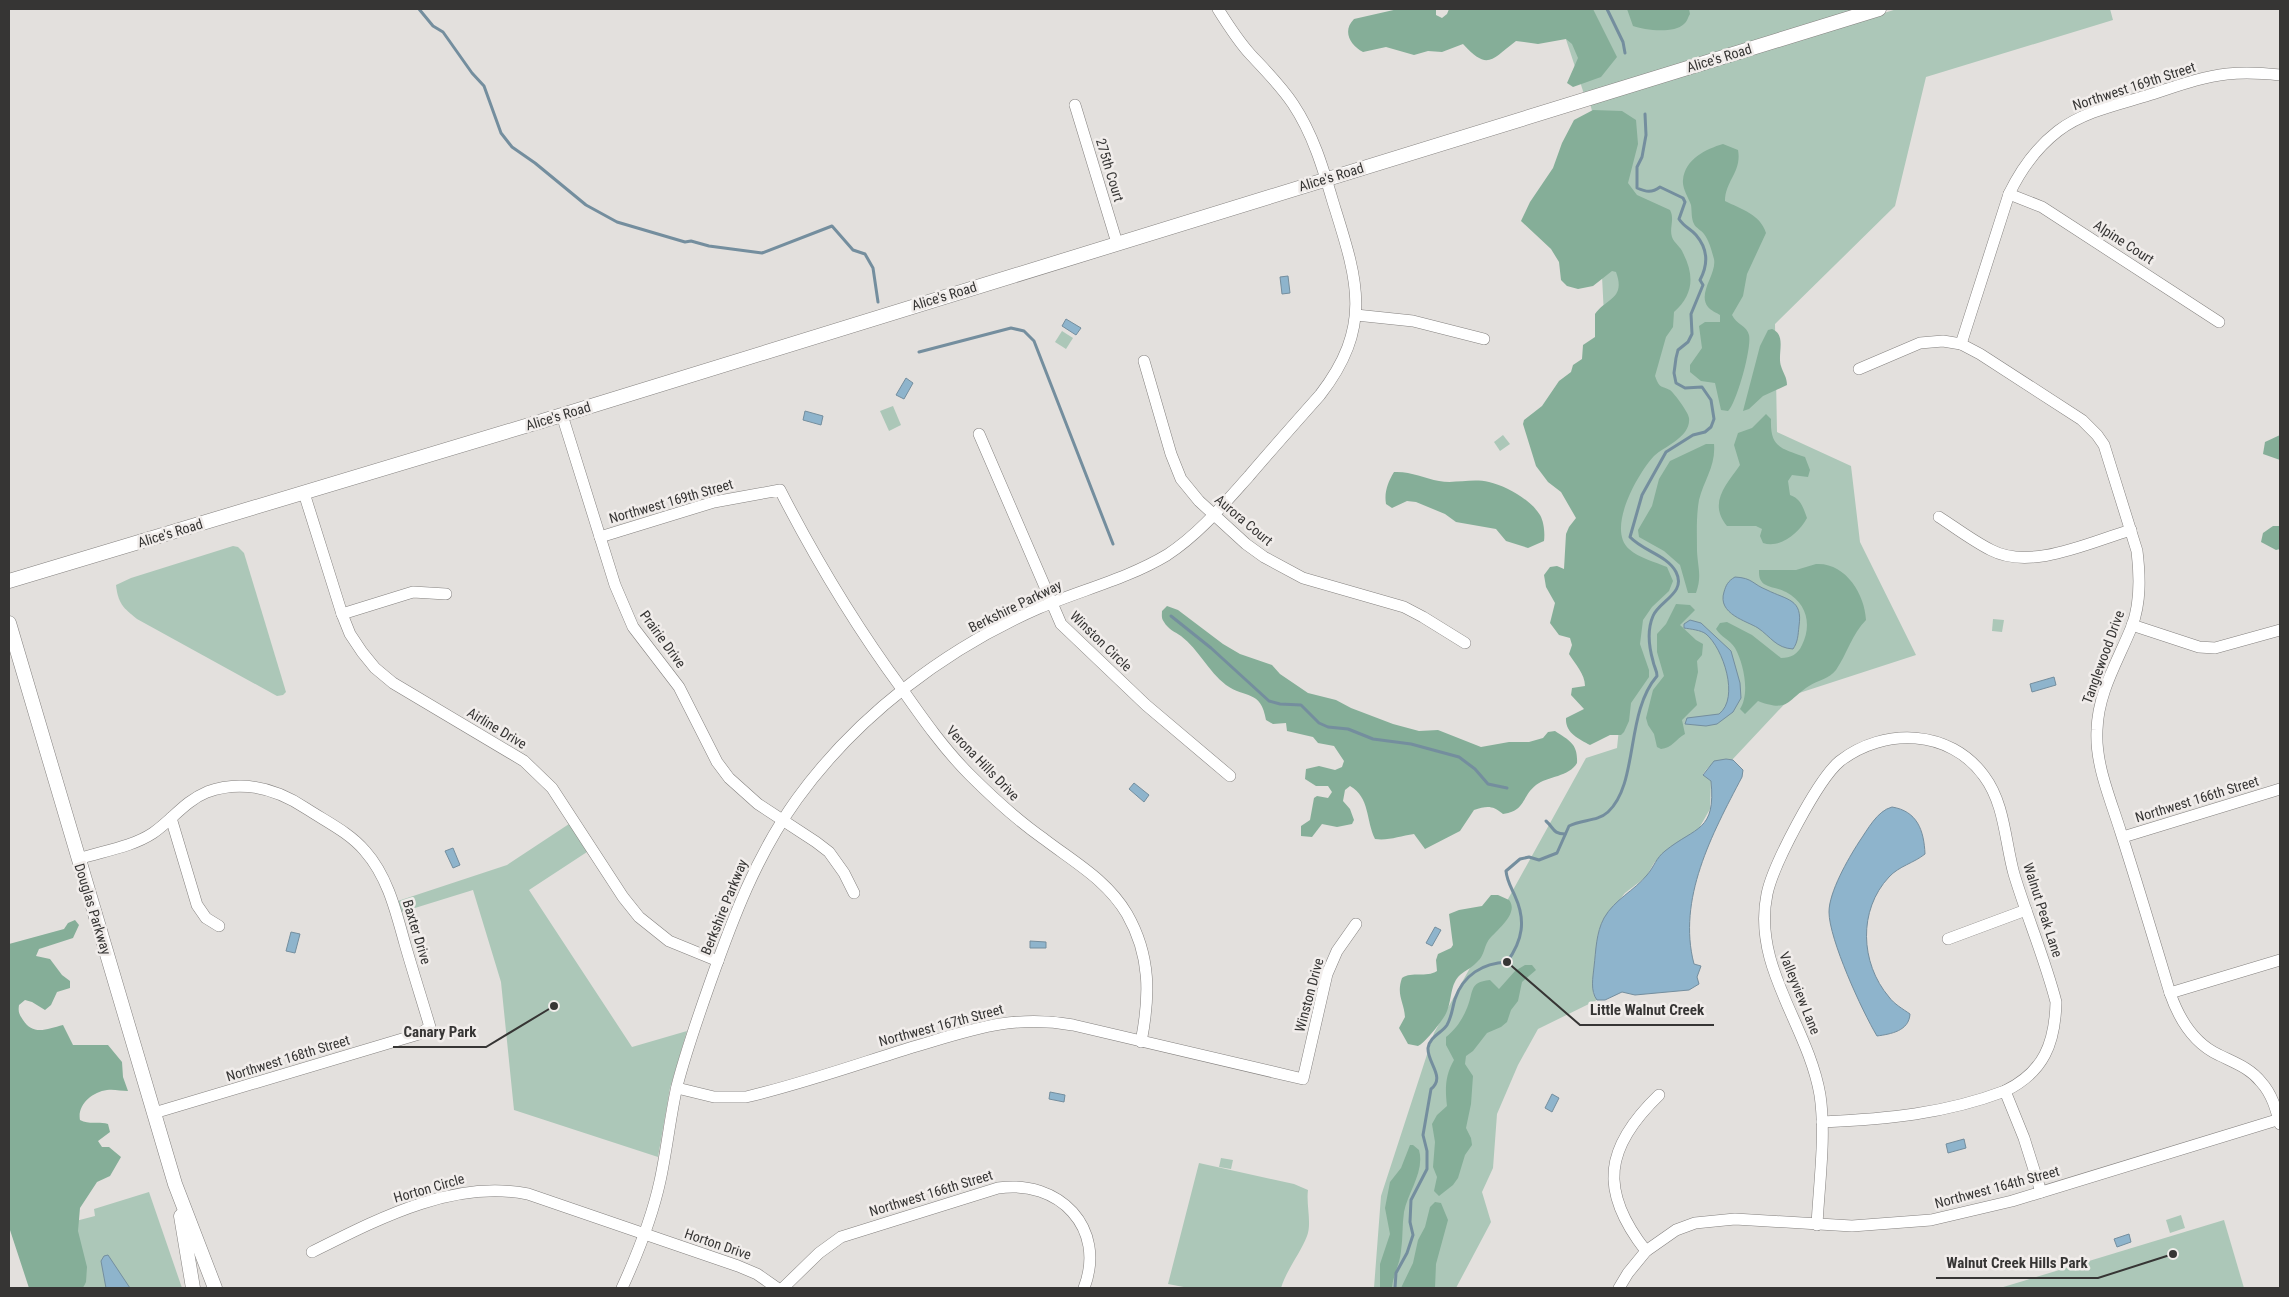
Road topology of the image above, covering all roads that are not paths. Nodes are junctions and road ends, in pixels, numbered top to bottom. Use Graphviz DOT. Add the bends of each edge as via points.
graph roads {
  1 [pos="1218,9"];
  2 [pos="1879,9"];
  3 [pos="2280,76"];
  4 [pos="1075,105"];
  5 [pos="1326,178"];
  6 [pos="2009,194"];
  7 [pos="1117,243"];
  8 [pos="1356,315"];
  9 [pos="2219,322"];
  10 [pos="1484,339"];
  11 [pos="1961,344"];
  12 [pos="1144,361"];
  13 [pos="1859,369"];
  14 [pos="562,415"];
  15 [pos="979,434"];
  16 [pos="780,490"];
  17 [pos="304,493"];
  18 [pos="1214,515"];
  19 [pos="1939,517"];
  20 [pos="2131,530"];
  21 [pos="600,537"];
  22 [pos="9,580"];
  23 [pos="446,594"];
  24 [pos="1050,603"];
  25 [pos="342,614"];
  26 [pos="9,623"];
  27 [pos="2132,625"];
  28 [pos="2280,630"];
  29 [pos="1466,643"];
  30 [pos="902,690"];
  31 [pos="1840,761"];
  32 [pos="1230,776"];
  33 [pos="2280,789"];
  34 [pos="171,818"];
  35 [pos="783,820"];
  36 [pos="2123,837"];
  37 [pos="78,859"];
  38 [pos="854,892"];
  39 [pos="2026,910"];
  40 [pos="1356,924"];
  41 [pos="219,926"];
  42 [pos="1948,939"];
  43 [pos="2280,960"];
  44 [pos="718,961"];
  45 [pos="2170,993"];
  46 [pos="430,1027"];
  47 [pos="1141,1042"];
  48 [pos="1303,1079"];
  49 [pos="677,1088"];
  50 [pos="2005,1091"];
  51 [pos="1659,1095"];
  52 [pos="154,1113"];
  53 [pos="2280,1121"];
  54 [pos="1822,1122"];
  55 [pos="2041,1192"];
  56 [pos="179,1196"];
  57 [pos="1817,1225"];
  58 [pos="645,1234"];
  59 [pos="1646,1251"];
  60 [pos="312,1252"];
  61 [pos="193,1288"];
  62 [pos="215,1288"];
  63 [pos="622,1288"];
  64 [pos="777,1288"];
  65 [pos="783,1288"];
  66 [pos="1084,1288"];
  67 [pos="1619,1288"];
  1 -- 5 [label="street, Berkshire Parkway" via="1235,35 1282,88 1301,116"];
  2 -- 5 [label="main road, Alice's Road"];
  3 -- 6 [label="street, Northwest 169th Street" via="2246,72 2213,76 2076,120 2059,130 2029,158"];
  4 -- 7 [label="street, 275th Court"];
  5 -- 7 [label="main road, Alice's Road"];
  5 -- 8 [label="street, Berkshire Parkway" via="1352,263 1356,282"];
  6 -- 9 [label="street, Alpine Court" via="2042,207"];
  6 -- 11 [label="street, Northwest 169th Street"];
  7 -- 14 [label="main road, Alice's Road"];
  8 -- 10 [label="street" via="1413,321"];
  8 -- 18 [label="street, Berkshire Parkway" via="1349,345 1333,377"];
  11 -- 13 [label="street" via="1943,341 1920,343"];
  11 -- 20 [label="street, Tanglewood Drive" via="2090,427 2109,457"];
  12 -- 18 [label="street, Aurora Court" via="1175,466 1189,491"];
  14 -- 17 [label="main road, Alice's Road"];
  14 -- 21 [label="street, Prairie Drive"];
  15 -- 24 [label="street, Winston Circle"];
  16 -- 21 [label="street, Northwest 169th Street" via="714,502"];
  16 -- 30 [label="street, Verona Hills Drive" via="841,602"];
  17 -- 22 [label="main road, Alice's Road"];
  17 -- 25 [label="street, Airline Drive"];
  18 -- 24 [label="street, Berkshire Parkway" via="1186,541 1149,565"];
  18 -- 29 [label="street, Aurora Court" via="1246,544 1283,568 1324,585 1404,607"];
  19 -- 20 [label="street" via="1992,551 2010,558 2029,559"];
  20 -- 27 [label="street, Tanglewood Drive" via="2140,569"];
  21 -- 35 [label="street, Prairie Drive" via="620,601 633,627 679,687 717,762 743,792"];
  23 -- 25 [label="street" via="413,592"];
  24 -- 30 [label="street, Berkshire Parkway" via="993,632"];
  24 -- 32 [label="street, Winston Circle" via="1069,632 1146,705"];
  25 -- 44 [label="street, Airline Drive" via="362,652 393,683 539,774 552,788 623,897 639,916 669,941"];
  26 -- 37 [label="main road, Douglas Parkway"];
  27 -- 28 [label="street" via="2199,647 2215,648"];
  27 -- 36 [label="street, Tanglewood Drive" via="2102,694 2096,732 2102,772"];
  30 -- 35 [label="street, Berkshire Parkway" via="845,742"];
  30 -- 47 [label="street, Verona Hills Drive" via="940,742 983,789 1028,828 1097,877 1127,914 1140,942 1146,969 1148,1010"];
  31 -- 39 [label="street, Walnut Peak Lane" via="1877,742 1910,737 1947,745 1973,763 1993,789"];
  31 -- 54 [label="street, Valleyview Lane" via="1821,785 1780,855 1764,914 1767,952 1810,1059 1820,1095"];
  33 -- 36 [label="street, Northwest 166th Street"];
  34 -- 37 [label="street" via="140,840"];
  34 -- 41 [label="street" via="196,905 206,918"];
  34 -- 46 [label="street, Baxter Drive" via="206,792 227,786 259,787 293,799 349,837 377,866 386,884"];
  35 -- 38 [label="street, Prairie Drive" via="829,852"];
  35 -- 44 [label="street, Berkshire Parkway" via="744,891"];
  36 -- 45 [label="street, Tanglewood Drive"];
  37 -- 52 [label="main road, Douglas Parkway"];
  39 -- 42 [label="street"];
  39 -- 50 [label="street, Walnut Peak Lane" via="2051,982 2056,1002 2056,1023 2041,1063 2026,1079"];
  40 -- 48 [label="street, Winston Drive" via="1337,951 1327,974"];
  43 -- 45 [label="street"];
  44 -- 49 [label="street, Berkshire Parkway"];
  45 -- 53 [label="street, Tanglewood Drive" via="2180,1018 2196,1039 2216,1054 2242,1065 2262,1082 2274,1102"];
  46 -- 52 [label="street, Northwest 168th Street" via="418,1034"];
  47 -- 48 [label="street, Northwest 167th Street"];
  47 -- 49 [label="street, Northwest 167th Street" via="1059,1022 1012,1021 978,1028 746,1098 714,1097"];
  49 -- 58 [label="street, Berkshire Parkway" via="660,1181"];
  50 -- 54 [label="street, Walnut Peak Lane" via="1908,1117"];
  50 -- 55 [label="street"];
  51 -- 59 [label="street" via="1627,1131 1620,1146 1615,1172 1620,1210"];
  52 -- 56 [label="main road, Douglas Parkway"];
  53 -- 55 [label="street, Northwest 164th Street"];
  54 -- 57 [label="street, Valleyview Lane"];
  55 -- 57 [label="street, Northwest 164th Street" via="1931,1220"];
  56 -- 61 [label="main road, Douglas Parkway"];
  56 -- 62 [label="main road, Douglas Parkway"];
  57 -- 59 [label="street, Northwest 164th Street" via="1715,1220 1695,1223 1676,1230"];
  58 -- 60 [label="street, Horton Circle" via="528,1194 495,1189 455,1194 407,1209"];
  58 -- 63 [label="street, Berkshire Parkway"];
  58 -- 64 [label="street, Horton Drive" via="745,1268"];
  59 -- 67 [label="street, Northwest 164th Street"];
  65 -- 66 [label="street, Northwest 166th Street" via="819,1253 841,1237 1005,1187 1034,1188 1057,1198 1074,1214 1086,1236 1090,1261"];
}
